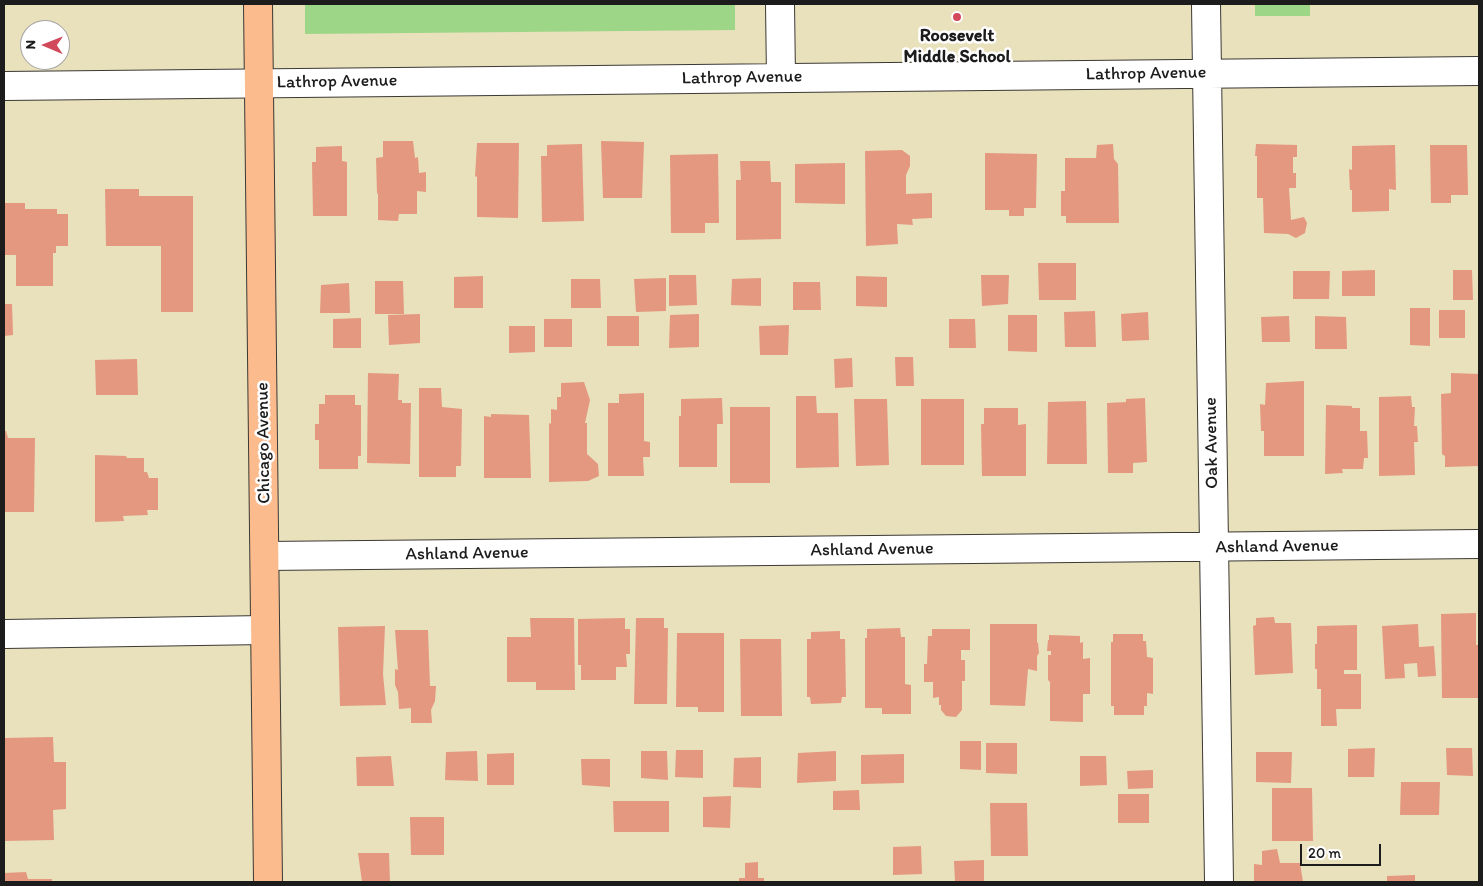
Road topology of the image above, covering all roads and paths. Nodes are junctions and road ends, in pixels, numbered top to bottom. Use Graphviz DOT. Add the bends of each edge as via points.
graph roads {
  1 [pos="258,4"];
  2 [pos="780,4"];
  3 [pos="1206,4"];
  4 [pos="1479,71"];
  5 [pos="1207,74"];
  6 [pos="781,78"];
  7 [pos="260,83"];
  8 [pos="4,86"];
  9 [pos="1479,544"];
  10 [pos="1213,547"];
  11 [pos="265,556"];
  12 [pos="265,630"];
  13 [pos="4,634"];
  14 [pos="268,882"];
  15 [pos="1219,882"];
  1 -- 7 [label="main road, Chicago Avenue"];
  2 -- 6 [label="street"];
  3 -- 5 [label="street, Oak Avenue"];
  4 -- 5 [label="street, Lathrop Avenue"];
  5 -- 6 [label="street, Lathrop Avenue"];
  5 -- 10 [label="street, Oak Avenue"];
  6 -- 7 [label="street, Lathrop Avenue"];
  7 -- 8 [label="street, Lathrop Avenue"];
  7 -- 11 [label="main road, Chicago Avenue"];
  9 -- 10 [label="street, Ashland Avenue"];
  10 -- 11 [label="street, Ashland Avenue"];
  10 -- 15 [label="street, Oak Avenue"];
  11 -- 12 [label="main road, Chicago Avenue"];
  12 -- 13 [label="street"];
  12 -- 14 [label="main road, Chicago Avenue"];
}
